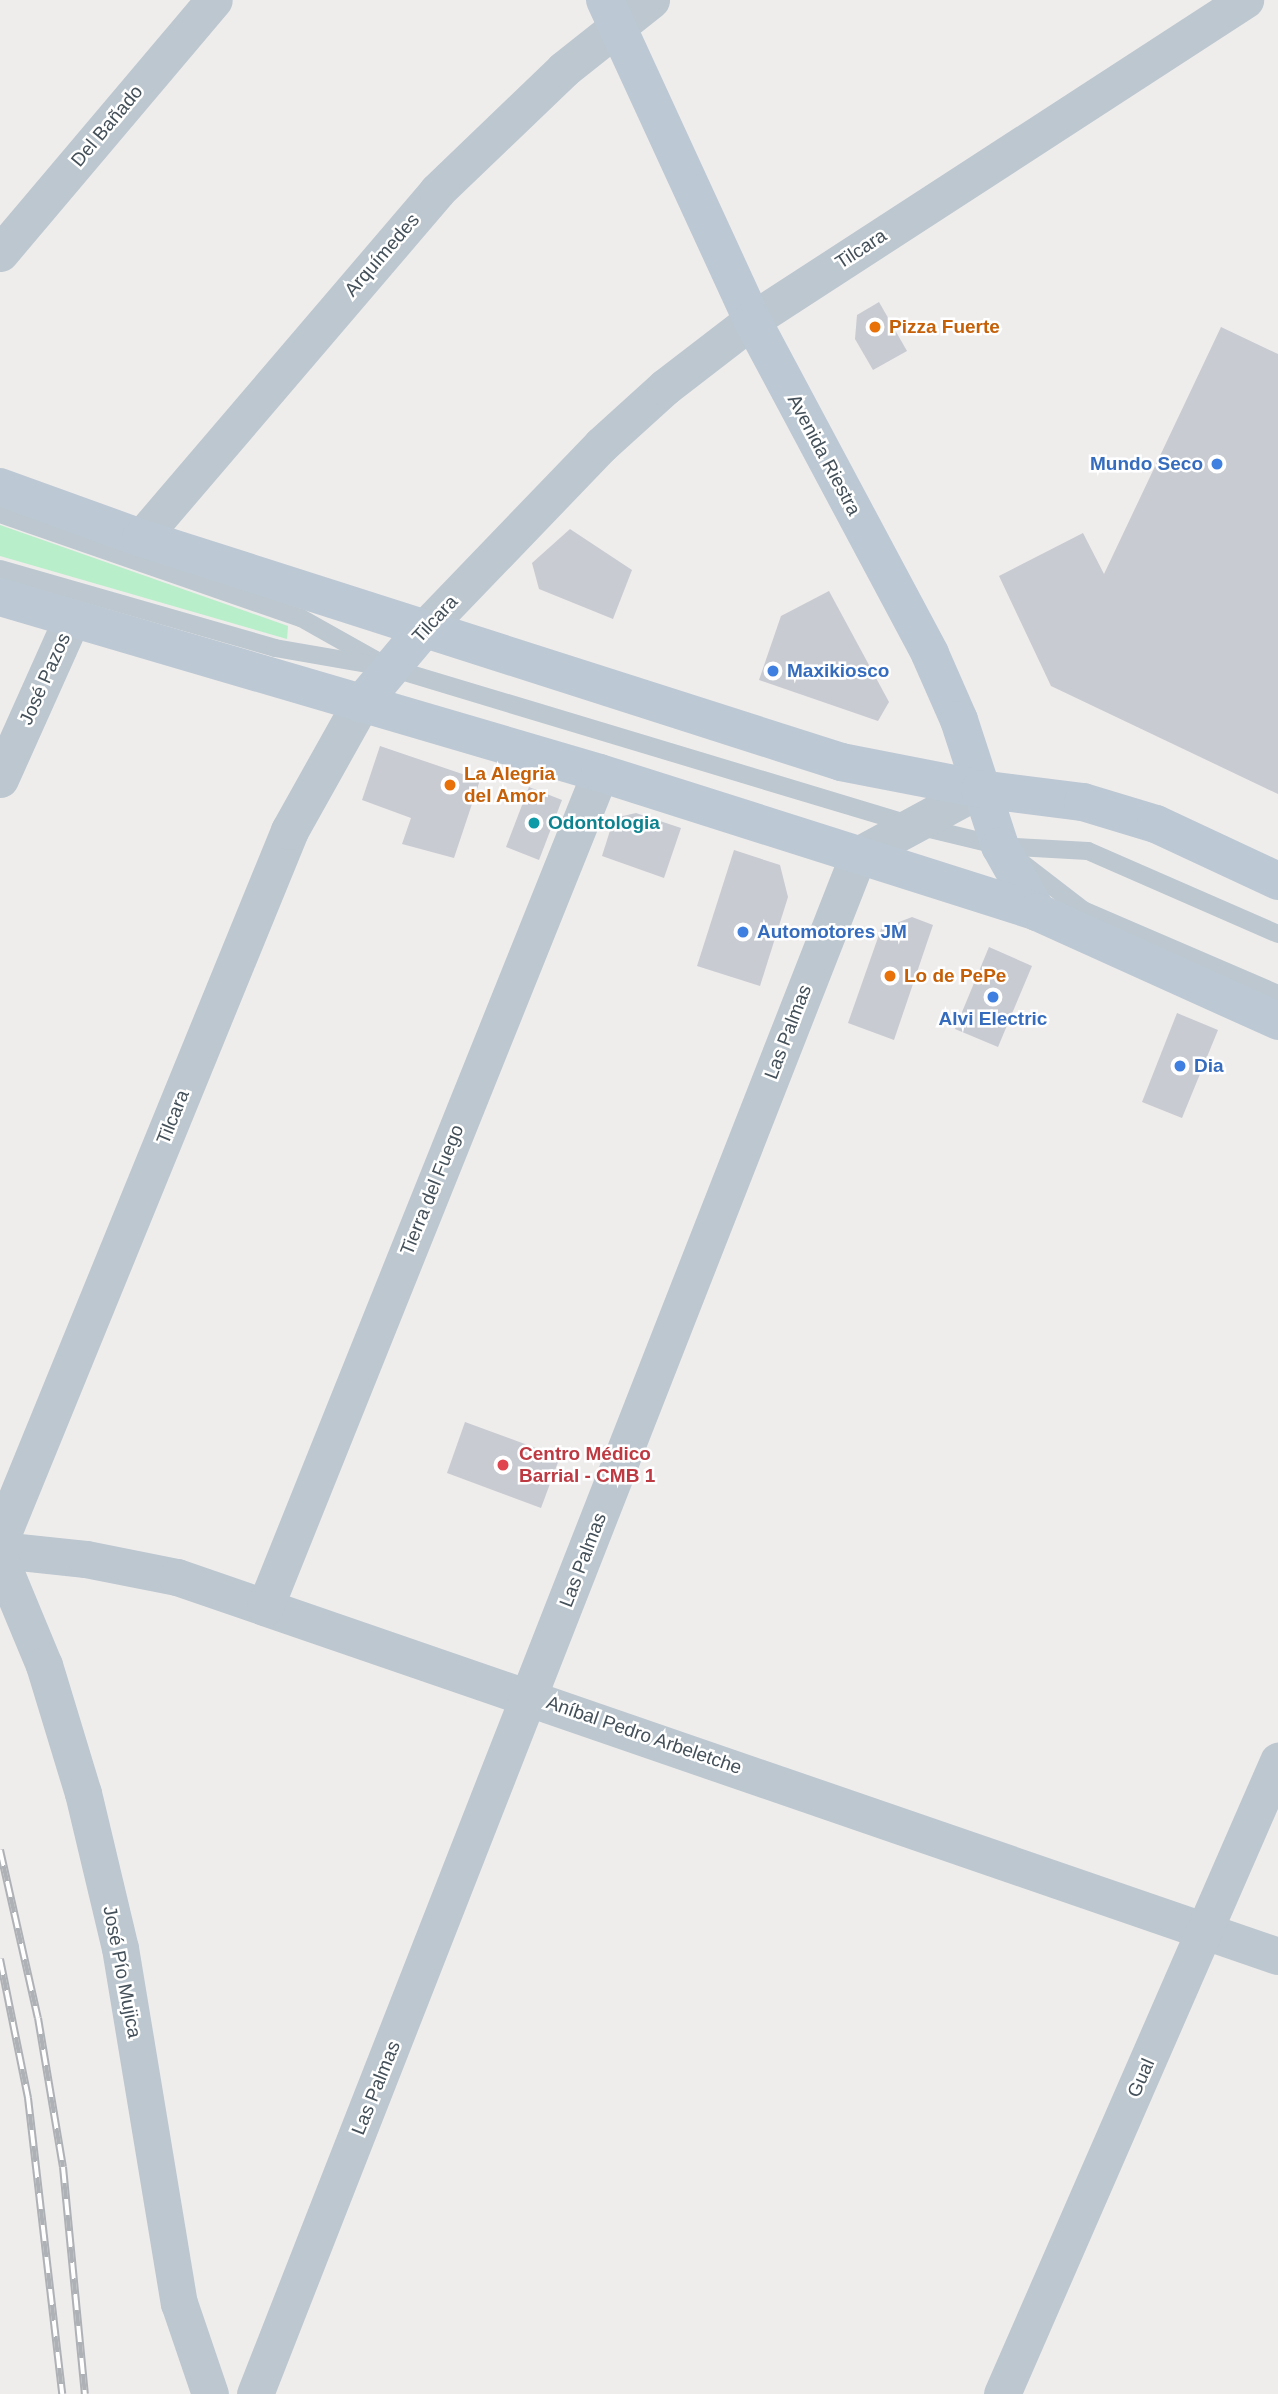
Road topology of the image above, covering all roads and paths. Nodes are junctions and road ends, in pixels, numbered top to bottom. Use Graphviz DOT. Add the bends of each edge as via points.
graph roads {
  1 [pos="214,0"];
  2 [pos="651,0"];
  3 [pos="1245,0"];
  4 [pos="611,12"];
  5 [pos="0,253"];
  6 [pos="752,320"];
  7 [pos="0,487"];
  8 [pos="0,514"];
  9 [pos="141,538"];
  10 [pos="0,569"];
  11 [pos="0,597"];
  12 [pos="72,618"];
  13 [pos="424,629"];
  14 [pos="391,668"];
  15 [pos="361,704"];
  16 [pos="600,774"];
  17 [pos="0,779"];
  18 [pos="980,789"];
  19 [pos="909,824"];
  20 [pos="1000,846"];
  21 [pos="858,855"];
  22 [pos="1278,881"];
  23 [pos="1037,912"];
  24 [pos="1278,934"];
  25 [pos="1278,994"];
  26 [pos="1278,1021"];
  27 [pos="0,1541"];
  28 [pos="0,1550"];
  29 [pos="0,1559"];
  30 [pos="265,1607"];
  31 [pos="531,1696"];
  32 [pos="1278,1761"];
  33 [pos="1206,1929"];
  34 [pos="1278,1956"];
  35 [pos="210,2394"];
  36 [pos="255,2394"];
  37 [pos="1002,2394"];
  1 -- 5 [label="street, Del Bañado"];
  2 -- 4 [label="street, Arquímedes"];
  3 -- 6 [label="street, Tilcara"];
  4 -- 6 [label="main road, Avenida Riestra"];
  4 -- 9 [label="street, Arquímedes" via="437,191"];
  6 -- 13 [label="street, Tilcara" via="664,387 601,445"];
  6 -- 18 [label="main road, Avenida Riestra" via="930,654 959,720"];
  7 -- 9 [label="main road"];
  8 -- 14 [label="lane" via="301,618"];
  9 -- 13 [label="main road"];
  10 -- 14 [label="lane" via="275,648"];
  11 -- 12 [label="main road"];
  12 -- 15 [label="main road"];
  12 -- 17 [label="street, José Pazos"];
  13 -- 14 [label="main road, Tilcara"];
  13 -- 18 [label="main road" via="841,762"];
  14 -- 15 [label="main road, Tilcara"];
  14 -- 19 [label="lane"];
  15 -- 16 [label="main road"];
  15 -- 27 [label="street, Tilcara" via="290,831"];
  16 -- 21 [label="main road"];
  16 -- 30 [label="street, Tierra del Fuego"];
  18 -- 19 [label="street"];
  18 -- 20 [label="main road, Avenida Riestra"];
  18 -- 22 [label="main road" via="1083,802 1156,824"];
  19 -- 20 [label="lane"];
  19 -- 21 [label="street"];
  20 -- 23 [label="main road, Avenida Riestra"];
  20 -- 24 [label="lane" via="1088,851"];
  20 -- 25 [label="lane" via="1083,910"];
  21 -- 23 [label="main road"];
  21 -- 31 [label="street, Las Palmas"];
  23 -- 26 [label="main road"];
  28 -- 30 [label="street, Aníbal Pedro Arbeletche" via="86,1559 177,1577"];
  29 -- 35 [label="street, José Pío Mujica" via="44,1665 83,1793 120,1948 179,2304"];
  30 -- 31 [label="street, Aníbal Pedro Arbeletche"];
  31 -- 33 [label="street, Aníbal Pedro Arbeletche"];
  31 -- 36 [label="street, Las Palmas"];
  32 -- 33 [label="street, Gual"];
  33 -- 34 [label="street, Aníbal Pedro Arbeletche"];
  33 -- 37 [label="street, Gual"];
}
